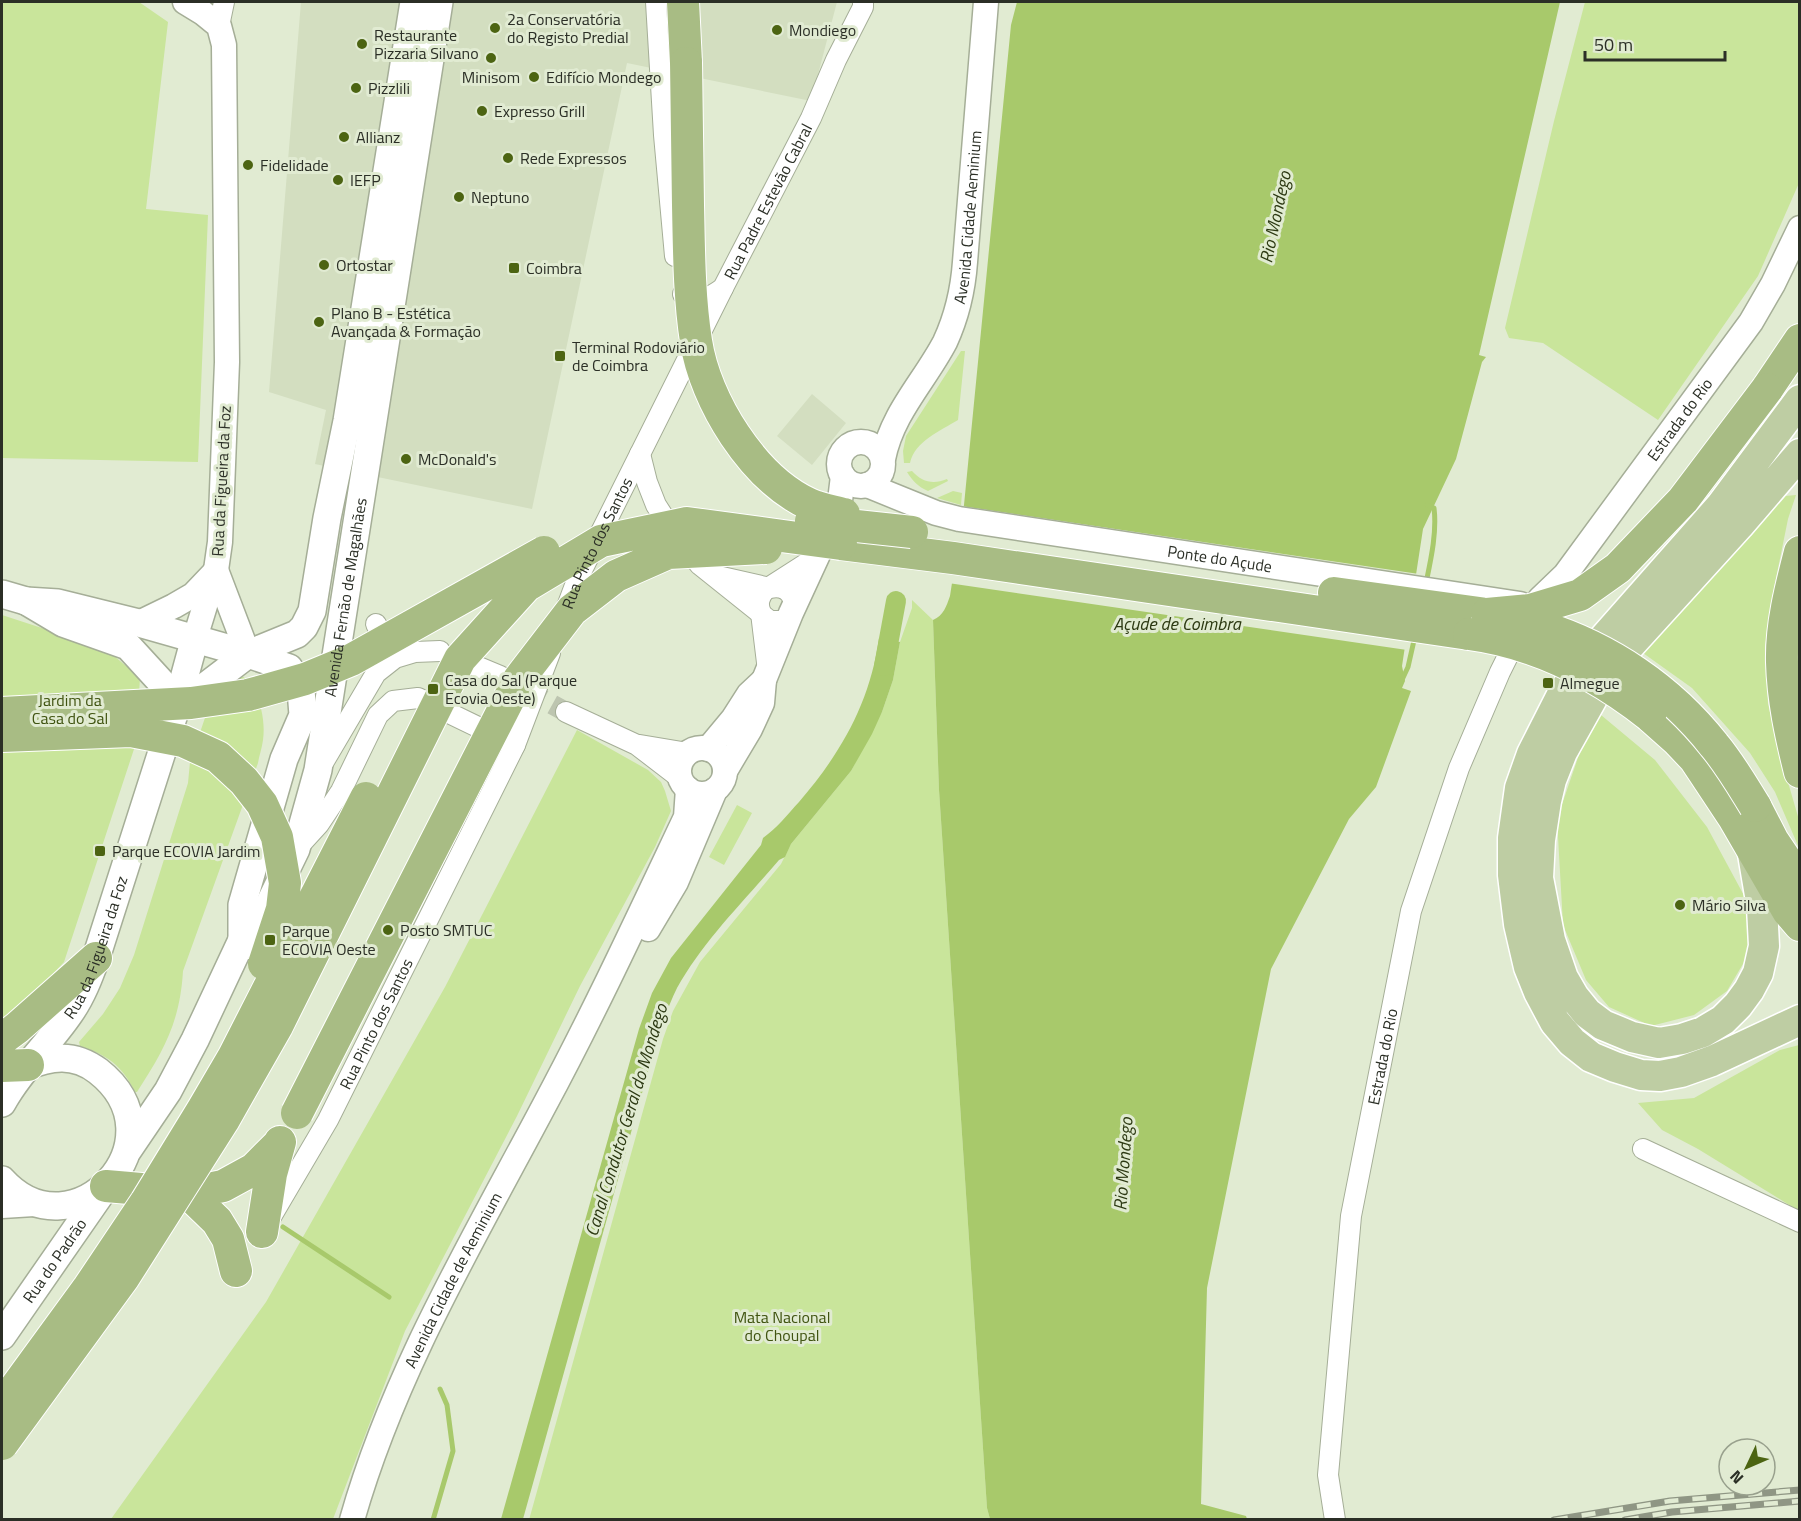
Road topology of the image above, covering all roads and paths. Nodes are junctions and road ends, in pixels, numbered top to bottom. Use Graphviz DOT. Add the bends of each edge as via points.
graph roads {
  1 [pos="185,2"];
  2 [pos="224,2"];
  3 [pos="414,2"];
  4 [pos="439,2"];
  5 [pos="656,2"];
  6 [pos="683,2"];
  7 [pos="863,2"];
  8 [pos="986,2"];
  9 [pos="219,27"];
  10 [pos="1800,228"];
  11 [pos="723,288"];
  12 [pos="677,291"];
  13 [pos="1799,339"];
  14 [pos="677,378"];
  15 [pos="1798,400"];
  16 [pos="897,417"];
  17 [pos="860,441"];
  18 [pos="640,454"];
  19 [pos="1800,454"];
  20 [pos="883,463"];
  21 [pos="857,483"];
  22 [pos="917,520"];
  23 [pos="830,550"];
  24 [pos="1800,552"];
  25 [pos="522,565"];
  26 [pos="216,570"];
  27 [pos="713,575"];
  28 [pos="770,588"];
  29 [pos="14,598"];
  30 [pos="1484,605"];
  31 [pos="1530,606"];
  32 [pos="761,613"];
  33 [pos="792,613"];
  34 [pos="139,623"];
  35 [pos="195,638"];
  36 [pos="440,651"];
  37 [pos="248,654"];
  38 [pos="395,658"];
  39 [pos="766,675"];
  40 [pos="526,690"];
  41 [pos="176,708"];
  42 [pos="566,712"];
  43 [pos="2,713"];
  44 [pos="2,736"];
  45 [pos="637,745"];
  46 [pos="515,746"];
  47 [pos="698,751"];
  48 [pos="318,770"];
  49 [pos="1800,772"];
  50 [pos="720,780"];
  51 [pos="684,783"];
  52 [pos="1744,812"];
  53 [pos="296,849"];
  54 [pos="1753,852"];
  55 [pos="1800,881"];
  56 [pos="1800,925"];
  57 [pos="242,940"];
  58 [pos="96,958"];
  59 [pos="1800,1020"];
  60 [pos="2,1039"];
  61 [pos="575,1049"];
  62 [pos="234,1056"];
  63 [pos="10,1069"];
  64 [pos="2,1103"];
  65 [pos="279,1144"];
  66 [pos="1643,1149"];
  67 [pos="128,1150"];
  68 [pos="2,1180"];
  69 [pos="106,1186"];
  70 [pos="188,1193"];
  71 [pos="34,1203"];
  72 [pos="2,1206"];
  73 [pos="1800,1222"];
  74 [pos="262,1232"];
  75 [pos="236,1271"];
  76 [pos="2,1336"];
  77 [pos="2,1406"];
  78 [pos="2,1444"];
  79 [pos="352,1520"];
  80 [pos="1335,1520"];
  1 -- 9 [label="street"];
  2 -- 9 [label="street, Rua da Figueira da Foz"];
  3 -- 37 [label="main road, Avenida Fernão de Magalhães" via="347,421 312,611 297,634"];
  4 -- 48 [label="main road, Avenida Fernão de Magalhães"];
  5 -- 12 [label="street"];
  6 -- 22 [label="highway, bridge" via="689,274 696,343 712,394 749,456 795,496 819,507"];
  7 -- 11 [label="street, Rua Padre Estevão Cabral" via="811,117"];
  8 -- 16 [label="street, Avenida Cidade Aeminium" via="961,295 945,342"];
  9 -- 26 [label="street, Rua da Figueira da Foz" via="224,45 227,362"];
  10 -- 31 [label="street, Estrada do Rio" via="1751,322 1565,575"];
  11 -- 12 [label="street, Rua Padre Estevão Cabral" via="710,298 690,298"];
  11 -- 14 [label="street, Rua Pinto dos Santos"];
  12 -- 14 [label="street" via="681,343"];
  13 -- 30 [label="highway, bridge" via="1767,389 1683,500 1618,568 1580,595 1530,610"];
  14 -- 18 [label="street, Rua Pinto dos Santos"];
  15 -- 59 [label="main road" via="1721,506 1586,659 1564,691 1532,754 1520,788 1513,875 1519,924 1539,992 1555,1022 1591,1057 1641,1075 1660,1076 1712,1061"];
  16 -- 17 [label="street"];
  16 -- 20 [label="street"];
  17 -- 20 [label="street" via="874,446"];
  17 -- 21 [label="street" via="852,443 839,461 839,469"];
  18 -- 27 [label="street" via="659,511 692,557"];
  18 -- 46 [label="street, Rua Pinto dos Santos" via="577,580"];
  19 -- 54 [label="main road" via="1609,668 1551,780 1540,840 1538,878 1556,959 1563,978 1587,1013 1603,1025 1632,1037 1659,1042 1703,1032 1723,1020 1749,990 1758,973 1764,946"];
  20 -- 21 [label="street" via="877,479"];
  20 -- 22 [label="street"];
  21 -- 22 [label="street, Ponte do Açude"];
  21 -- 23 [label="street" via="839,509"];
  22 -- 25 [label="highway, bridge" via="674,511 617,520 562,541"];
  22 -- 30 [label="street, Ponte do Açude" via="943,516"];
  22 -- 30 [label="highway" via="956,540"];
  23 -- 28 [label="street"];
  23 -- 33 [label="street"];
  23 -- 52 [label="highway, bridge" via="953,558 1489,637 1535,650 1570,664 1624,695 1695,759"];
  23 -- 65 [label="highway, bridge" via="668,553 616,576 572,609 519,679"];
  23 -- 78 [label="highway, bridge" via="687,523 601,541 526,586 460,659 277,1026 223,1121 124,1277"];
  24 -- 49 [label="highway" via="1787,607 1782,661 1786,719"];
  25 -- 43 [label="highway, bridge" via="351,660 283,686 191,703"];
  25 -- 62 [label="highway, bridge" via="458,632 427,681"];
  26 -- 34 [label="street" via="193,595"];
  26 -- 35 [label="street, Rua da Figueira da Foz"];
  26 -- 37 [label="street"];
  27 -- 28 [label="street"];
  27 -- 32 [label="street"];
  28 -- 32 [label="street" via="758,603"];
  28 -- 33 [label="street" via="788,591 793,599"];
  29 -- 34 [label="main road" via="58,603"];
  29 -- 41 [label="main road" via="63,622 128,646 161,682"];
  30 -- 31 [label="street, Ponte do Açude"];
  30 -- 52 [label="highway, bridge" via="1609,655 1667,696 1714,744 1734,772"];
  31 -- 80 [label="street, Estrada do Rio" via="1459,768 1411,911 1351,1216 1328,1475"];
  32 -- 33 [label="street" via="776,622"];
  32 -- 39 [label="street"];
  33 -- 39 [label="street"];
  34 -- 35 [label="main road"];
  35 -- 37 [label="main road"];
  35 -- 41 [label="main road, Rua da Figueira da Foz"];
  36 -- 38 [label="street"];
  36 -- 38 [label="street" via="376,624"];
  36 -- 40 [label="street"];
  37 -- 41 [label="main road, Avenida Fernão de Magalhães"];
  37 -- 57 [label="main road" via="274,675 286,715 284,759 242,905"];
  38 -- 48 [label="street" via="376,673"];
  39 -- 47 [label="street" via="733,719"];
  39 -- 50 [label="street" via="762,703"];
  41 -- 58 [label="main road, Rua da Figueira da Foz"];
  42 -- 45 [label="street"];
  44 -- 62 [label="highway, bridge" via="131,731 183,741 218,758 262,804 277,837 285,883 282,909"];
  45 -- 47 [label="street"];
  45 -- 51 [label="street"];
  46 -- 53 [label="street" via="418,698 393,701 378,715 341,791"];
  46 -- 74 [label="street, Rua Pinto dos Santos" via="328,1120"];
  47 -- 50 [label="street" via="718,755 722,760"];
  47 -- 51 [label="street" via="680,764"];
  48 -- 53 [label="main road, Avenida Fernão de Magalhães"];
  50 -- 51 [label="street" via="709,793 701,794"];
  50 -- 61 [label="street" via="676,882"];
  51 -- 61 [label="street" via="686,818"];
  52 -- 54 [label="highway"];
  52 -- 55 [label="highway" via="1773,841"];
  53 -- 57 [label="main road, Avenida Fernão de Magalhães" via="264,915"];
  54 -- 56 [label="highway"];
  57 -- 67 [label="main road, Avenida Fernão de Magalhães" via="168,1091"];
  58 -- 60 [label="highway"];
  58 -- 63 [label="main road, Rua da Figueira da Foz" via="70,1013"];
  61 -- 79 [label="street, Avenida Cidade de Aeminium" via="412,1358 389,1410"];
  62 -- 77 [label="highway, bridge" via="146,1202"];
  63 -- 64 [label="main road, Rua da Figueira da Foz"];
  63 -- 67 [label="main road" via="52,1057 64,1057 94,1068 118,1092 128,1116"];
  65 -- 70 [label="highway" via="254,1169 223,1186"];
  65 -- 74 [label="highway"];
  66 -- 73 [label="street"];
  67 -- 69 [label="main road, Rua do Padrão"];
  68 -- 71 [label="main road"];
  69 -- 70 [label="highway"];
  69 -- 71 [label="main road" via="66,1205"];
  69 -- 76 [label="main road, Rua do Padrão"];
  70 -- 75 [label="highway" via="218,1221 228,1239"];
  71 -- 72 [label="street"];
}
